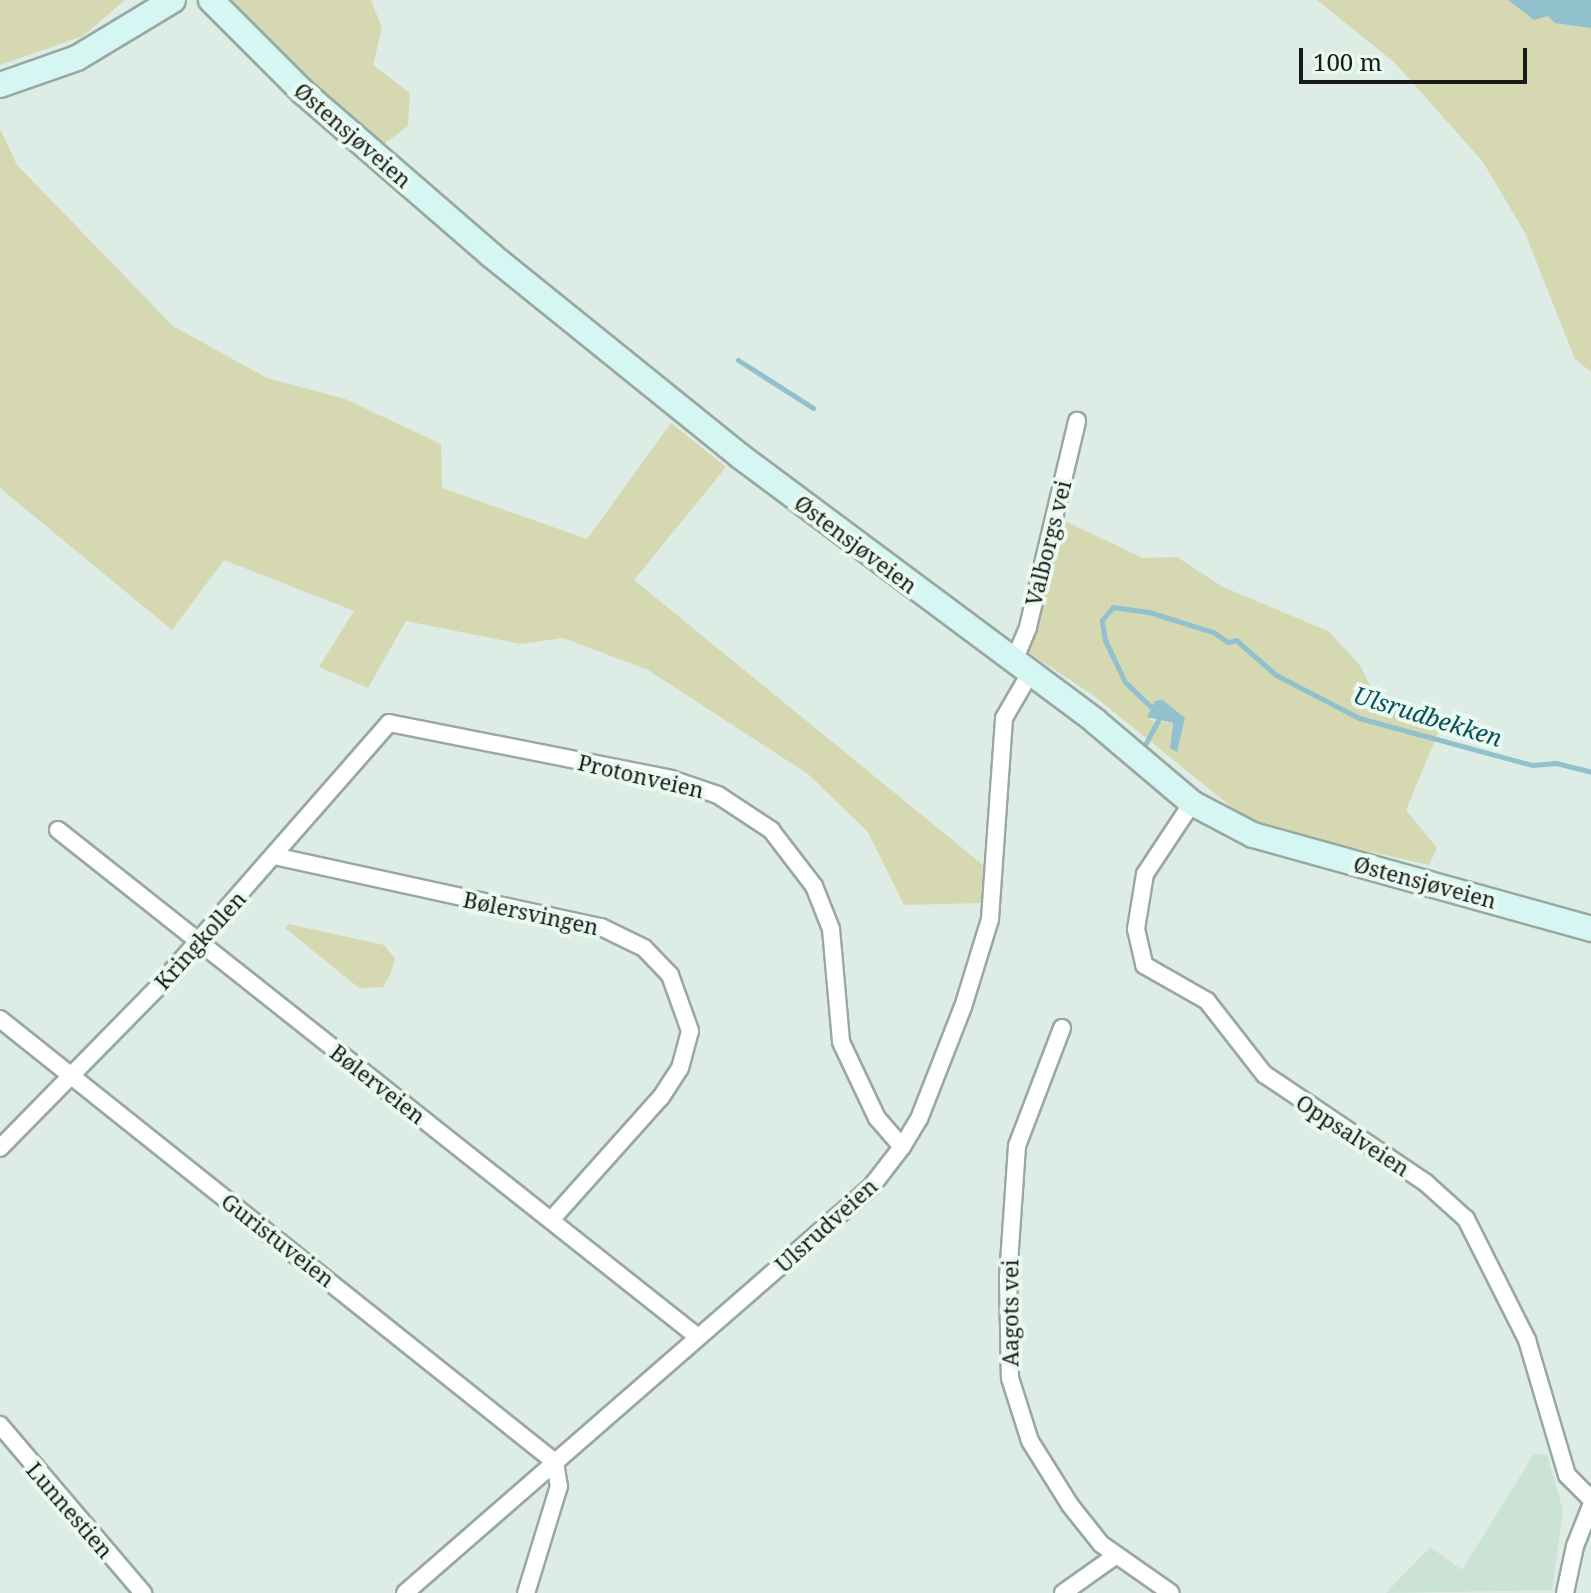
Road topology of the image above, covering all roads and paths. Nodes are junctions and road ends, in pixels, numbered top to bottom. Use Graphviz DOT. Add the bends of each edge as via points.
graph roads {
  1 [pos="152,0"];
  2 [pos="173,0"];
  3 [pos="211,0"];
  4 [pos="129,26"];
  5 [pos="0,85"];
  6 [pos="1077,421"];
  7 [pos="1021,669"];
  8 [pos="389,723"];
  9 [pos="1192,803"];
  10 [pos="58,830"];
  11 [pos="274,856"];
  12 [pos="1591,929"];
  13 [pos="200,942"];
  14 [pos="0,1019"];
  15 [pos="1062,1028"];
  16 [pos="73,1077"];
  17 [pos="902,1147"];
  18 [pos="0,1148"];
  19 [pos="551,1220"];
  20 [pos="698,1337"];
  21 [pos="0,1425"];
  22 [pos="555,1462"];
  23 [pos="1591,1499"];
  24 [pos="1591,1506"];
  25 [pos="1115,1556"];
  26 [pos="143,1593"];
  27 [pos="405,1593"];
  28 [pos="526,1593"];
  29 [pos="1063,1593"];
  30 [pos="1171,1593"];
  31 [pos="1565,1593"];
  1 -- 4 [label="main road"];
  2 -- 4 [label="main road"];
  3 -- 7 [label="main road, Østensjøveien" via="313,101 491,255 740,456"];
  4 -- 5 [label="main road" via="77,58"];
  6 -- 7 [label="street, Valborgs vei"];
  7 -- 9 [label="main road, Østensjøveien" via="1095,721"];
  7 -- 17 [label="street, Ulsrudveien" via="1005,714 990,919 963,1007 919,1119"];
  8 -- 11 [label="street, Kringkollen"];
  8 -- 17 [label="street, Protonveien" via="671,779 718,795 771,830 814,886 831,929 841,1042 877,1118"];
  9 -- 12 [label="main road, Østensjøveien" via="1261,838"];
  9 -- 23 [label="street, Oppsalveien" via="1145,874 1136,929 1144,965 1207,1001 1264,1074 1426,1183 1466,1219 1527,1340 1567,1475"];
  10 -- 13 [label="street, Bølerveien"];
  11 -- 13 [label="street, Kringkollen"];
  11 -- 19 [label="street, Bølersvingen" via="601,927 644,948 670,975 690,1031 680,1068 661,1097"];
  13 -- 16 [label="street, Kringkollen"];
  13 -- 19 [label="street, Bølerveien"];
  14 -- 16 [label="street, Guristuveien"];
  15 -- 25 [label="street, Aagots vei" via="1017,1146 1008,1277 1009,1371 1020,1415 1044,1468"];
  16 -- 18 [label="street, Kringkollen"];
  16 -- 22 [label="street, Guristuveien"];
  17 -- 20 [label="street, Ulsrudveien" via="871,1187"];
  19 -- 20 [label="street, Bølerveien"];
  20 -- 22 [label="street, Ulsrudveien"];
  21 -- 26 [label="street, Lunnestien"];
  22 -- 27 [label="street, Ulsrudveien"];
  22 -- 28 [label="street" via="559,1486"];
  24 -- 31 [label="street"];
  25 -- 29 [label="street"];
  25 -- 30 [label="street, Aagots vei"];
}
